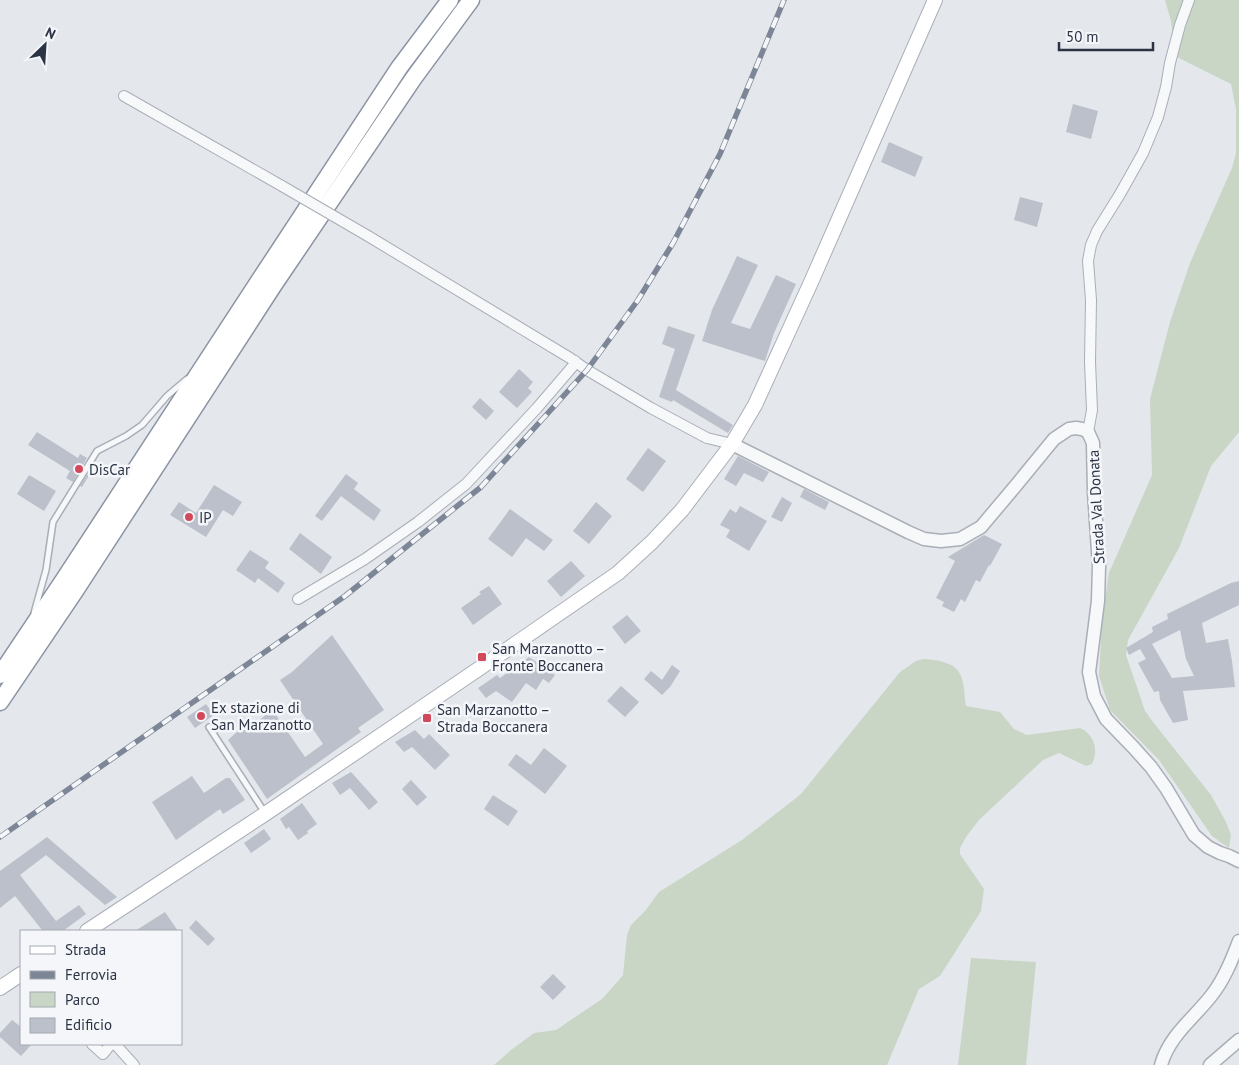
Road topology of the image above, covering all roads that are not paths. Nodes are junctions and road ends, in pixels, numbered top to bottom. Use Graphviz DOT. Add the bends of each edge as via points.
graph roads {
  1 [pos="450,0"];
  2 [pos="471,0"];
  3 [pos="935,0"];
  4 [pos="1189,0"];
  5 [pos="124,96"];
  6 [pos="575,361"];
  7 [pos="205,364"];
  8 [pos="1088,432"];
  9 [pos="732,444"];
  10 [pos="298,600"];
  11 [pos="29,631"];
  12 [pos="0,675"];
  13 [pos="0,702"];
  14 [pos="209,728"];
  15 [pos="265,814"];
  16 [pos="1239,861"];
  17 [pos="89,930"];
  18 [pos="1239,941"];
  19 [pos="20,976"];
  20 [pos="0,988"];
  21 [pos="1239,1040"];
  22 [pos="93,1045"];
  23 [pos="110,1045"];
  24 [pos="116,1045"];
  25 [pos="134,1065"];
  26 [pos="1161,1065"];
  27 [pos="1210,1065"];
  1 -- 7 [label="highway" via="399,68"];
  2 -- 13 [label="highway" via="413,79 290,261"];
  3 -- 9 [label="main road" via="786,340 755,406"];
  4 -- 8 [label="street" via="1158,117 1143,153 1091,245 1088,261 1092,410"];
  5 -- 6 [label="street, bridge" via="368,236"];
  6 -- 9 [label="street" via="651,408 708,438"];
  6 -- 10 [label="street" via="537,408 466,484 365,559"];
  7 -- 11 [label="highway"];
  7 -- 11 [label="lane" via="167,396 142,425 97,451 53,522 46,570"];
  8 -- 9 [label="street, Strada Val Donata" via="1076,428 1061,434 981,527 960,539 941,541 924,539 908,532"];
  8 -- 16 [label="street, Strada Val Donata" via="1093,444 1099,566 1089,672 1094,696 1106,719 1152,767 1194,835 1208,847"];
  9 -- 15 [label="main road" via="682,510 618,572"];
  11 -- 12 [label="highway"];
  14 -- 15 [label="lane"];
  15 -- 17 [label="main road"];
  18 -- 26 [label="street" via="1221,982 1175,1037"];
  19 -- 20 [label="main road"];
  21 -- 27 [label="street"];
  22 -- 23 [label="street" via="103,1054"];
  24 -- 25 [label="street"];
}
